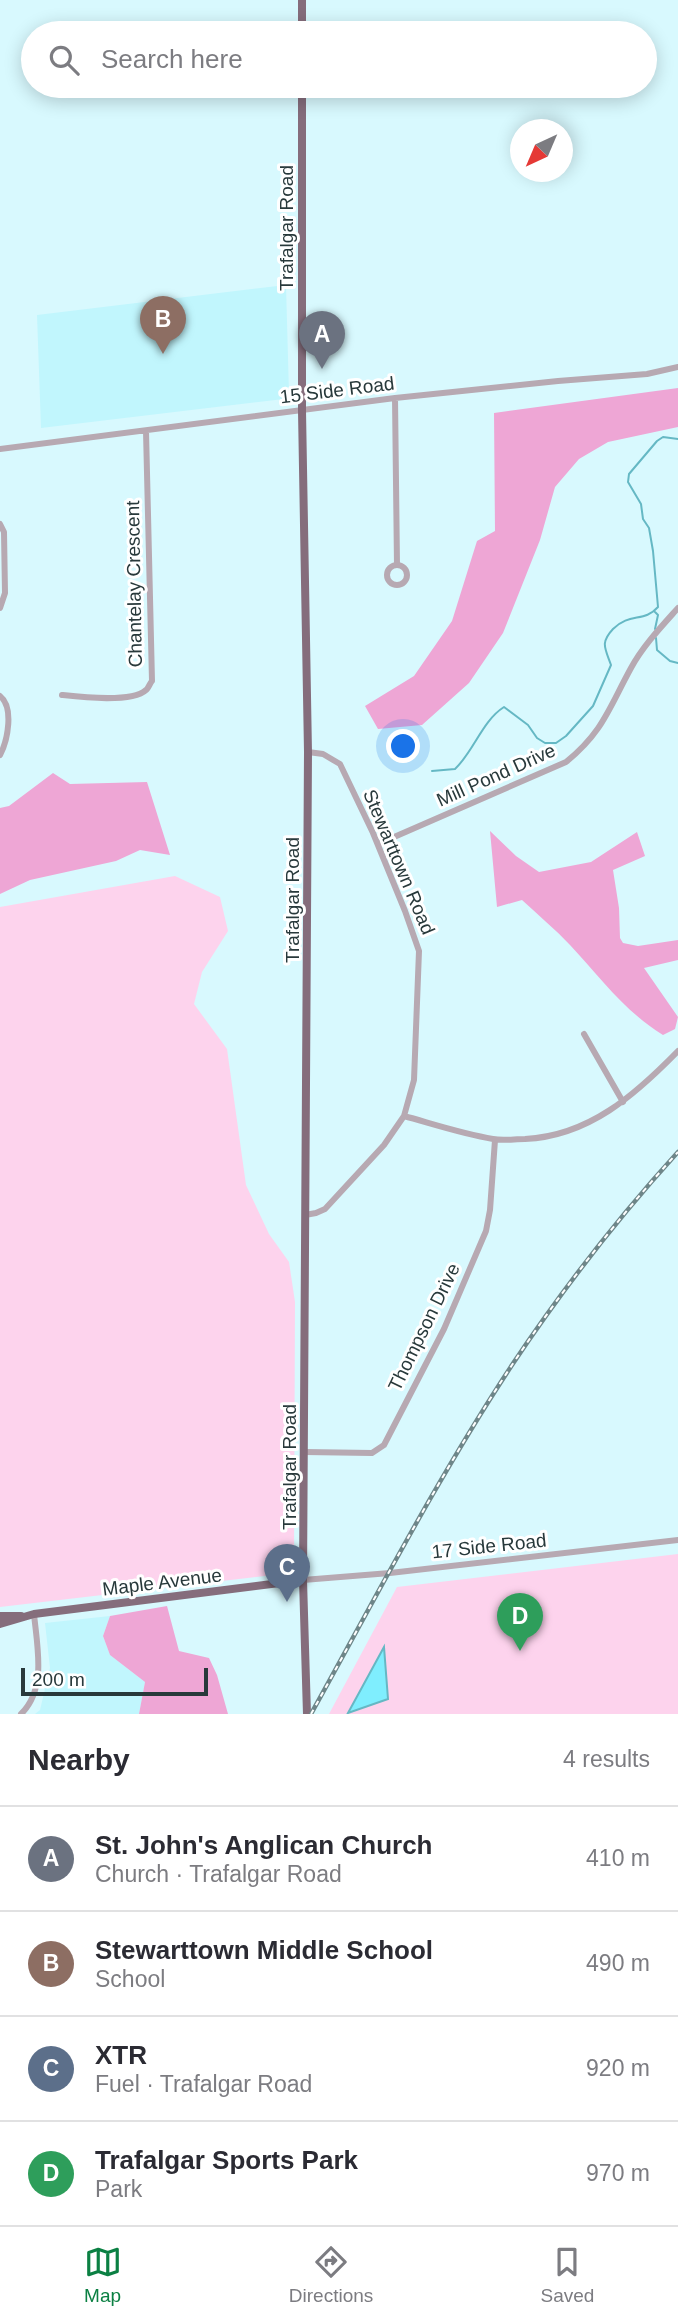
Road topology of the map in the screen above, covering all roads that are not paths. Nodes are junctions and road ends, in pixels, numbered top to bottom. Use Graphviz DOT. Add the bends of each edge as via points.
graph roads {
  1 [pos="302,0"];
  2 [pos="302,21"];
  3 [pos="302,98"];
  4 [pos="678,368"];
  5 [pos="395,398"];
  6 [pos="302,411"];
  7 [pos="146,431"];
  8 [pos="0,449"];
  9 [pos="0,524"];
  10 [pos="397,565"];
  11 [pos="0,608"];
  12 [pos="678,608"];
  13 [pos="62,695"];
  14 [pos="0,696"];
  15 [pos="308,752"];
  16 [pos="0,755"];
  17 [pos="378,844"];
  18 [pos="584,1034"];
  19 [pos="678,1051"];
  20 [pos="623,1102"];
  21 [pos="404,1116"];
  22 [pos="495,1140"];
  23 [pos="306,1215"];
  24 [pos="305,1452"];
  25 [pos="678,1540"];
  26 [pos="303,1580"];
  27 [pos="34,1614"];
  28 [pos="0,1616"];
  29 [pos="24,1616"];
  30 [pos="0,1624"];
  31 [pos="21,1714"];
  32 [pos="307,1714"];
  1 -- 2 [label="main road"];
  3 -- 6 [label="main road, Trafalgar Road"];
  4 -- 5 [label="street, 15 Side Road"];
  5 -- 6 [label="street, 15 Side Road"];
  5 -- 10 [label="street"];
  6 -- 7 [label="street, 15 Side Road"];
  6 -- 15 [label="main road, Trafalgar Road"];
  7 -- 8 [label="street, 15 Side Road"];
  7 -- 13 [label="street, Chantelay Crescent" via="152,681 137,695"];
  9 -- 11 [label="street" via="5,593"];
  12 -- 17 [label="street, Mill Pond Drive" via="653,635 587,745 566,762"];
  14 -- 16 [label="street" via="8,716"];
  15 -- 17 [label="street, Stewarttown Road" via="340,764"];
  15 -- 23 [label="main road, Trafalgar Road"];
  17 -- 21 [label="street, Stewarttown Road" via="419,951 414,1080"];
  18 -- 20 [label="street"];
  19 -- 20 [label="street"];
  20 -- 22 [label="street" via="580,1127 545,1138"];
  21 -- 22 [label="street"];
  21 -- 23 [label="street, Stewarttown Road" via="384,1145 325,1209"];
  22 -- 24 [label="street, Thompson Drive" via="486,1231 444,1329 384,1445 372,1453"];
  23 -- 24 [label="main road, Trafalgar Road"];
  24 -- 26 [label="main road, Trafalgar Road"];
  25 -- 26 [label="street, 17 Side Road"];
  26 -- 27 [label="main road, Maple Avenue"];
  26 -- 32 [label="main road, Trafalgar Road"];
  27 -- 29 [label="main road, Maple Avenue"];
  27 -- 31 [label="street" via="37,1678 34,1694"];
  28 -- 29 [label="main road, Maple Avenue"];
  29 -- 30 [label="main road, Maple Avenue"];
}
